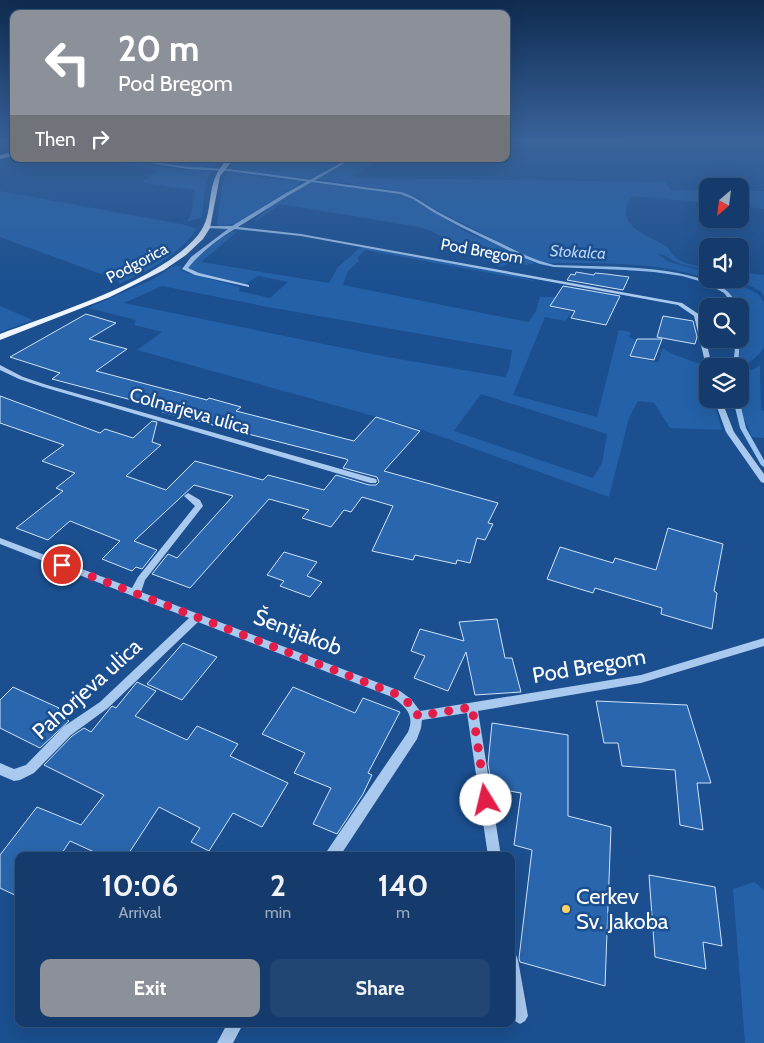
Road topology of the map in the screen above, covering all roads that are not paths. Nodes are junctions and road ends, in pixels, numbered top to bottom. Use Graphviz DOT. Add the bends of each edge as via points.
graph roads {
  1 [pos="214,188"];
  2 [pos="297,188"];
  3 [pos="206,227"];
  4 [pos="235,228"];
  5 [pos="247,286"];
  6 [pos="0,337"];
  7 [pos="707,358"];
  8 [pos="0,367"];
  9 [pos="720,408"];
  10 [pos="764,480"];
  11 [pos="373,481"];
  12 [pos="188,496"];
  13 [pos="0,541"];
  14 [pos="135,594"];
  15 [pos="196,617"];
  16 [pos="764,642"];
  17 [pos="472,707"];
  18 [pos="418,716"];
  19 [pos="0,769"];
  20 [pos="335,852"];
  21 [pos="494,852"];
  22 [pos="515,985"];
  23 [pos="520,1016"];
  24 [pos="233,1027"];
  25 [pos="225,1043"];
  1 -- 3 [label="main road, Podgorica"];
  2 -- 4 [label="street"];
  3 -- 4 [label="street, Pod Bregom"];
  3 -- 6 [label="main road, Podgorica" via="193,245 154,272"];
  4 -- 5 [label="lane" via="188,262 185,269"];
  4 -- 7 [label="street, Pod Bregom" via="311,237 680,304 697,315"];
  8 -- 11 [label="street, Colnarjeva ulica" via="45,386"];
  9 -- 10 [label="street" via="730,432"];
  12 -- 14 [label="street" via="199,506 141,579"];
  13 -- 14 [label="street, Šentjakob"];
  14 -- 15 [label="street, Šentjakob"];
  15 -- 18 [label="street, Šentjakob" via="396,694 414,707"];
  15 -- 19 [label="street, Pahorjeva ulica" via="110,698 67,731 30,769 14,775"];
  16 -- 17 [label="street, Pod Bregom" via="641,679"];
  17 -- 18 [label="street, Pod Bregom"];
  17 -- 21 [label="street"];
  18 -- 20 [label="street" via="405,749"];
  22 -- 23 [label="street"];
  24 -- 25 [label="street"];
}
